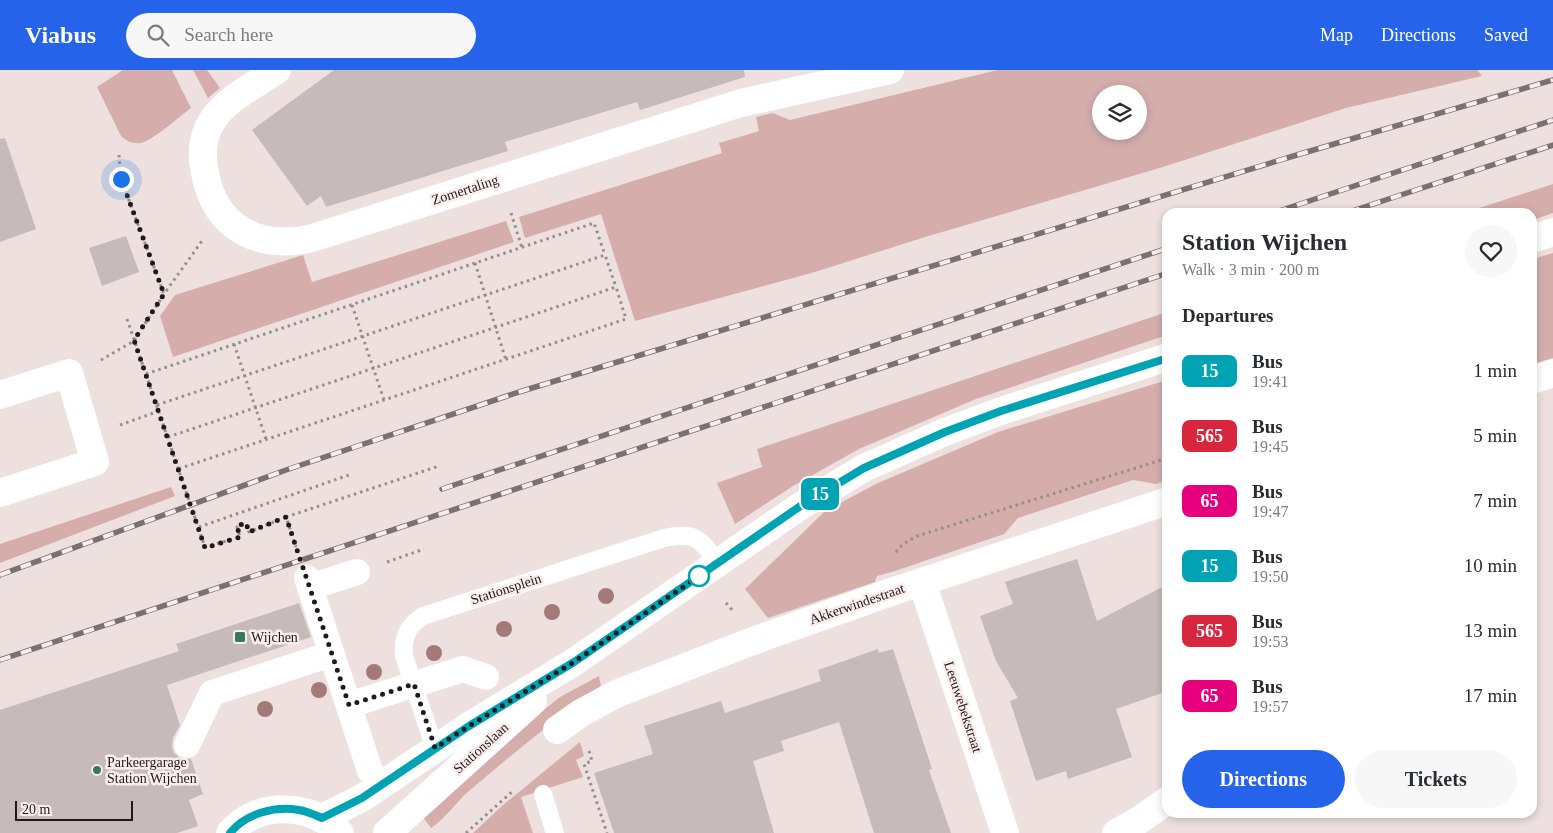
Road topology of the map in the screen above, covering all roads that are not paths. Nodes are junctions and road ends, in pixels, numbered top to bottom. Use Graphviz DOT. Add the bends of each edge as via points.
graph roads {
  1 [pos="277,70"];
  2 [pos="890,70"];
  3 [pos="1553,232"];
  4 [pos="1537,237"];
  5 [pos="1162,360"];
  6 [pos="1553,373"];
  7 [pos="1537,378"];
  8 [pos="0,395"];
  9 [pos="0,493"];
  10 [pos="1162,503"];
  11 [pos="718,562"];
  12 [pos="357,572"];
  13 [pos="922,582"];
  14 [pos="332,654"];
  15 [pos="574,662"];
  16 [pos="486,677"];
  17 [pos="414,684"];
  18 [pos="349,705"];
  19 [pos="567,723"];
  20 [pos="187,745"];
  21 [pos="435,748"];
  22 [pos="375,777"];
  23 [pos="543,794"];
  24 [pos="1162,804"];
  25 [pos="331,825"];
  26 [pos="230,833"];
  27 [pos="388,833"];
  28 [pos="555,833"];
  29 [pos="1005,833"];
  30 [pos="1116,833"];
  1 -- 2 [label="street, Zomertaling" via="226,104 212,121 204,138 202,157 210,193 231,225 259,238 295,242 741,104"];
  3 -- 4 [label="street"];
  5 -- 11 [label="street, Stationslaan" via="1001,411 864,468"];
  6 -- 7 [label="street"];
  8 -- 9 [label="street" via="69,373 95,462"];
  10 -- 13 [label="street, Akkerwindestraat"];
  11 -- 15 [label="street, Stationslaan"];
  11 -- 17 [label="lane, Stationsplein" via="694,537 664,538 423,616 409,628 403,645"];
  12 -- 14 [label="street" via="308,583"];
  13 -- 19 [label="street, Akkerwindestraat" via="750,642 616,694"];
  13 -- 29 [label="street, Leeuwebekstraat"];
  14 -- 18 [label="street"];
  14 -- 20 [label="street" via="212,693"];
  15 -- 21 [label="street, Stationslaan"];
  15 -- 27 [label="street, Stationslaan"];
  16 -- 17 [label="street" via="463,669"];
  17 -- 18 [label="street"];
  17 -- 21 [label="lane, Stationsplein"];
  18 -- 22 [label="street" via="370,771"];
  21 -- 25 [label="street, Stationslaan" via="362,798"];
  23 -- 28 [label="lane"];
  24 -- 30 [label="street"];
  25 -- 26 [label="street" via="300,810 276,809 254,815"];
}
